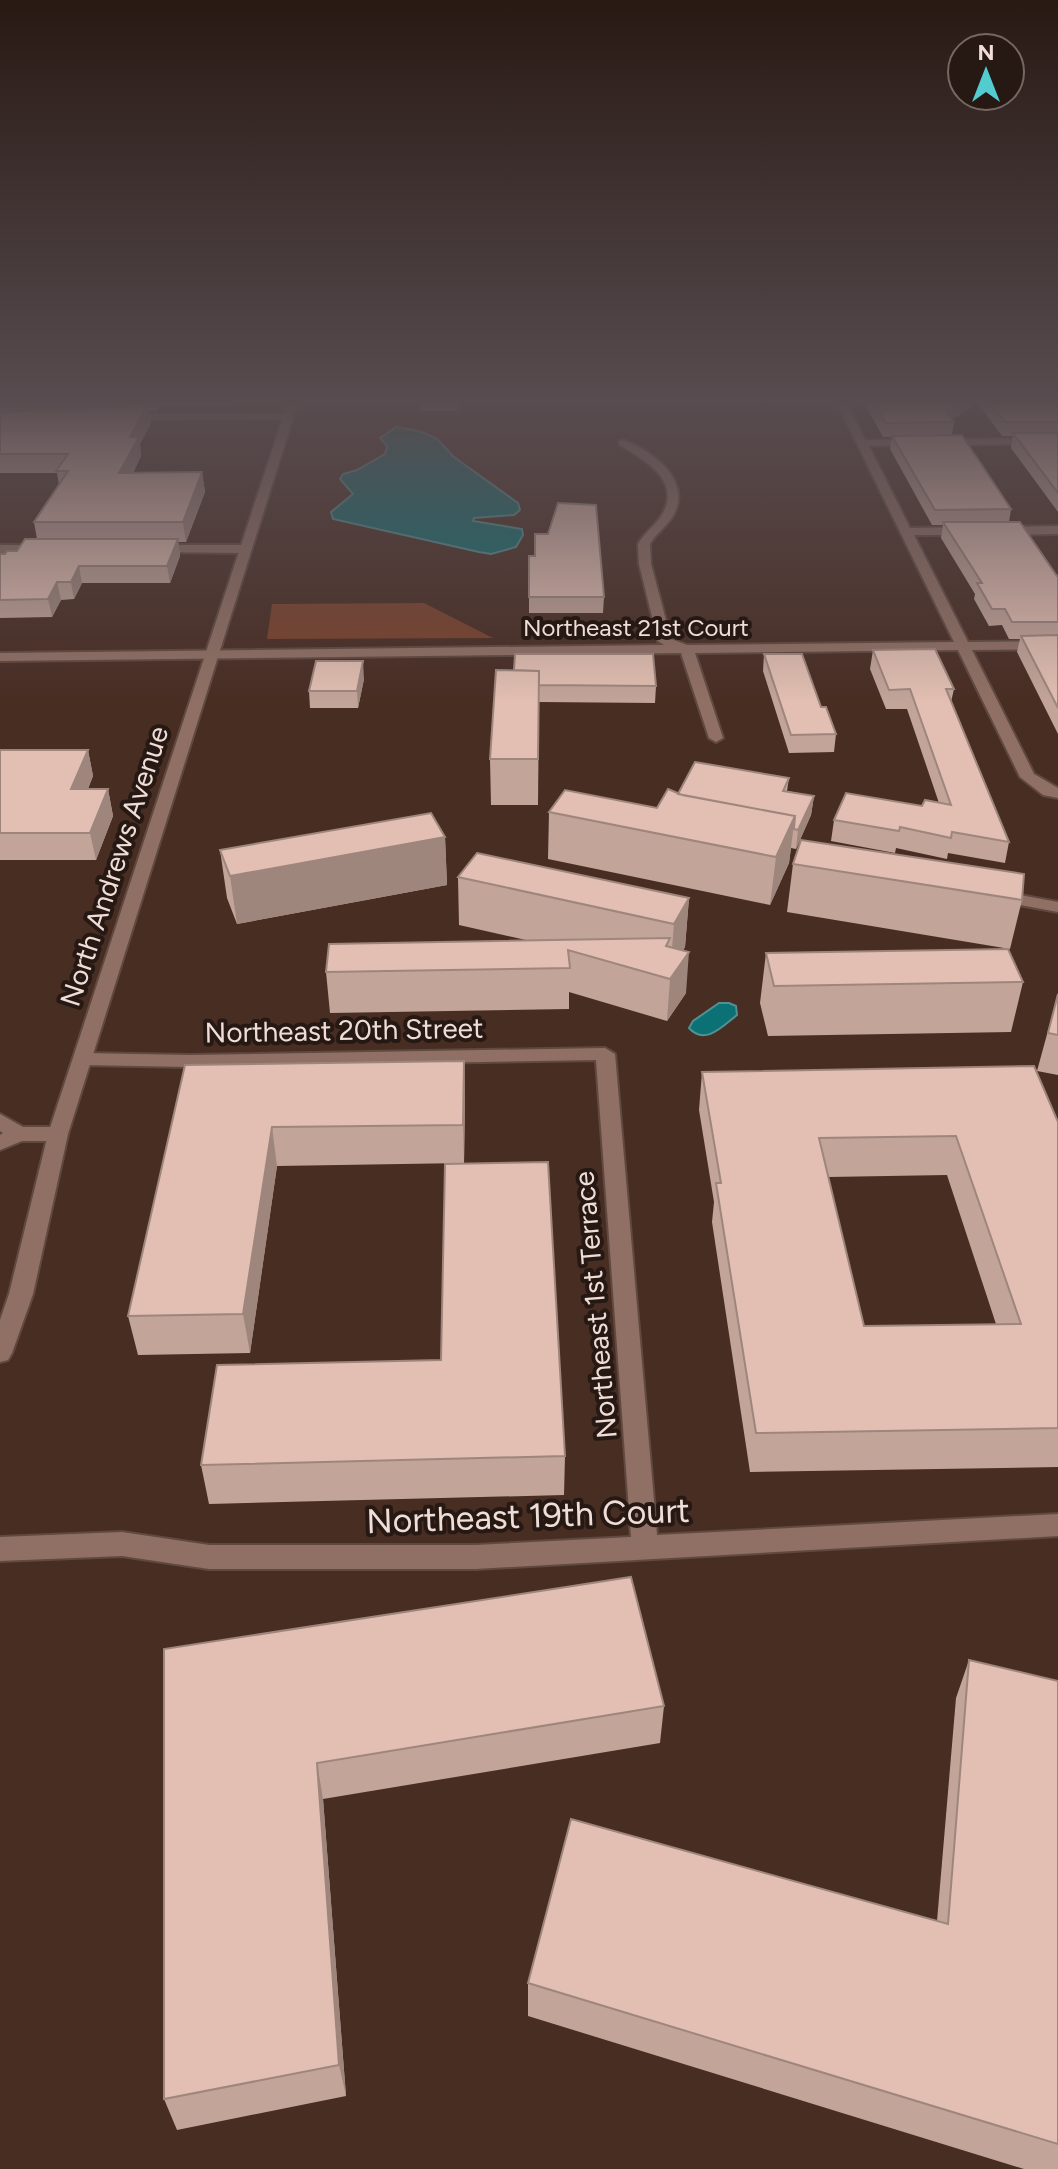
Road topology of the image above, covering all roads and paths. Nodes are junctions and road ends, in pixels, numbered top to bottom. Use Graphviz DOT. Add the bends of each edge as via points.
graph roads {
  1 [pos="262,500"];
  2 [pos="674,500"];
  3 [pos="890,500"];
  4 [pos="1058,530"];
  5 [pos="906,532"];
  6 [pos="0,549"];
  7 [pos="60,549"];
  8 [pos="135,549"];
  9 [pos="246,549"];
  10 [pos="1058,645"];
  11 [pos="963,646"];
  12 [pos="687,650"];
  13 [pos="213,653"];
  14 [pos="0,657"];
  15 [pos="716,738"];
  16 [pos="1054,793"];
  17 [pos="982,893"];
  18 [pos="1058,907"];
  19 [pos="605,1054"];
  20 [pos="83,1059"];
  21 [pos="0,1121"];
  22 [pos="58,1134"];
  23 [pos="10,1138"];
  24 [pos="0,1353"];
  25 [pos="1058,1525"];
  26 [pos="0,1549"];
  27 [pos="645,1550"];
  1 -- 9 [label="street, North Andrews Avenue"];
  2 -- 12 [label="street" via="643,551 665,641"];
  3 -- 5 [label="street"];
  4 -- 5 [label="street"];
  5 -- 11 [label="street"];
  6 -- 7 [label="street"];
  8 -- 9 [label="street"];
  9 -- 13 [label="street, North Andrews Avenue"];
  10 -- 11 [label="street, Northeast 21st Court"];
  11 -- 12 [label="street, Northeast 21st Court"];
  11 -- 16 [label="street" via="1028,777"];
  12 -- 13 [label="street, Northeast 21st Court"];
  12 -- 15 [label="street"];
  13 -- 14 [label="street, Northeast 21st Court"];
  13 -- 20 [label="street, North Andrews Avenue"];
  17 -- 18 [label="street"];
  19 -- 20 [label="street, Northeast 20th Street"];
  19 -- 27 [label="street, Northeast 1st Terrace"];
  20 -- 22 [label="street, North Andrews Avenue"];
  21 -- 23 [label="street"];
  22 -- 23 [label="street"];
  22 -- 24 [label="street, North Andrews Avenue" via="21,1294"];
  25 -- 27 [label="street, Northeast 19th Court"];
  26 -- 27 [label="street, Northeast 19th Court" via="122,1544 209,1557 476,1557"];
}
